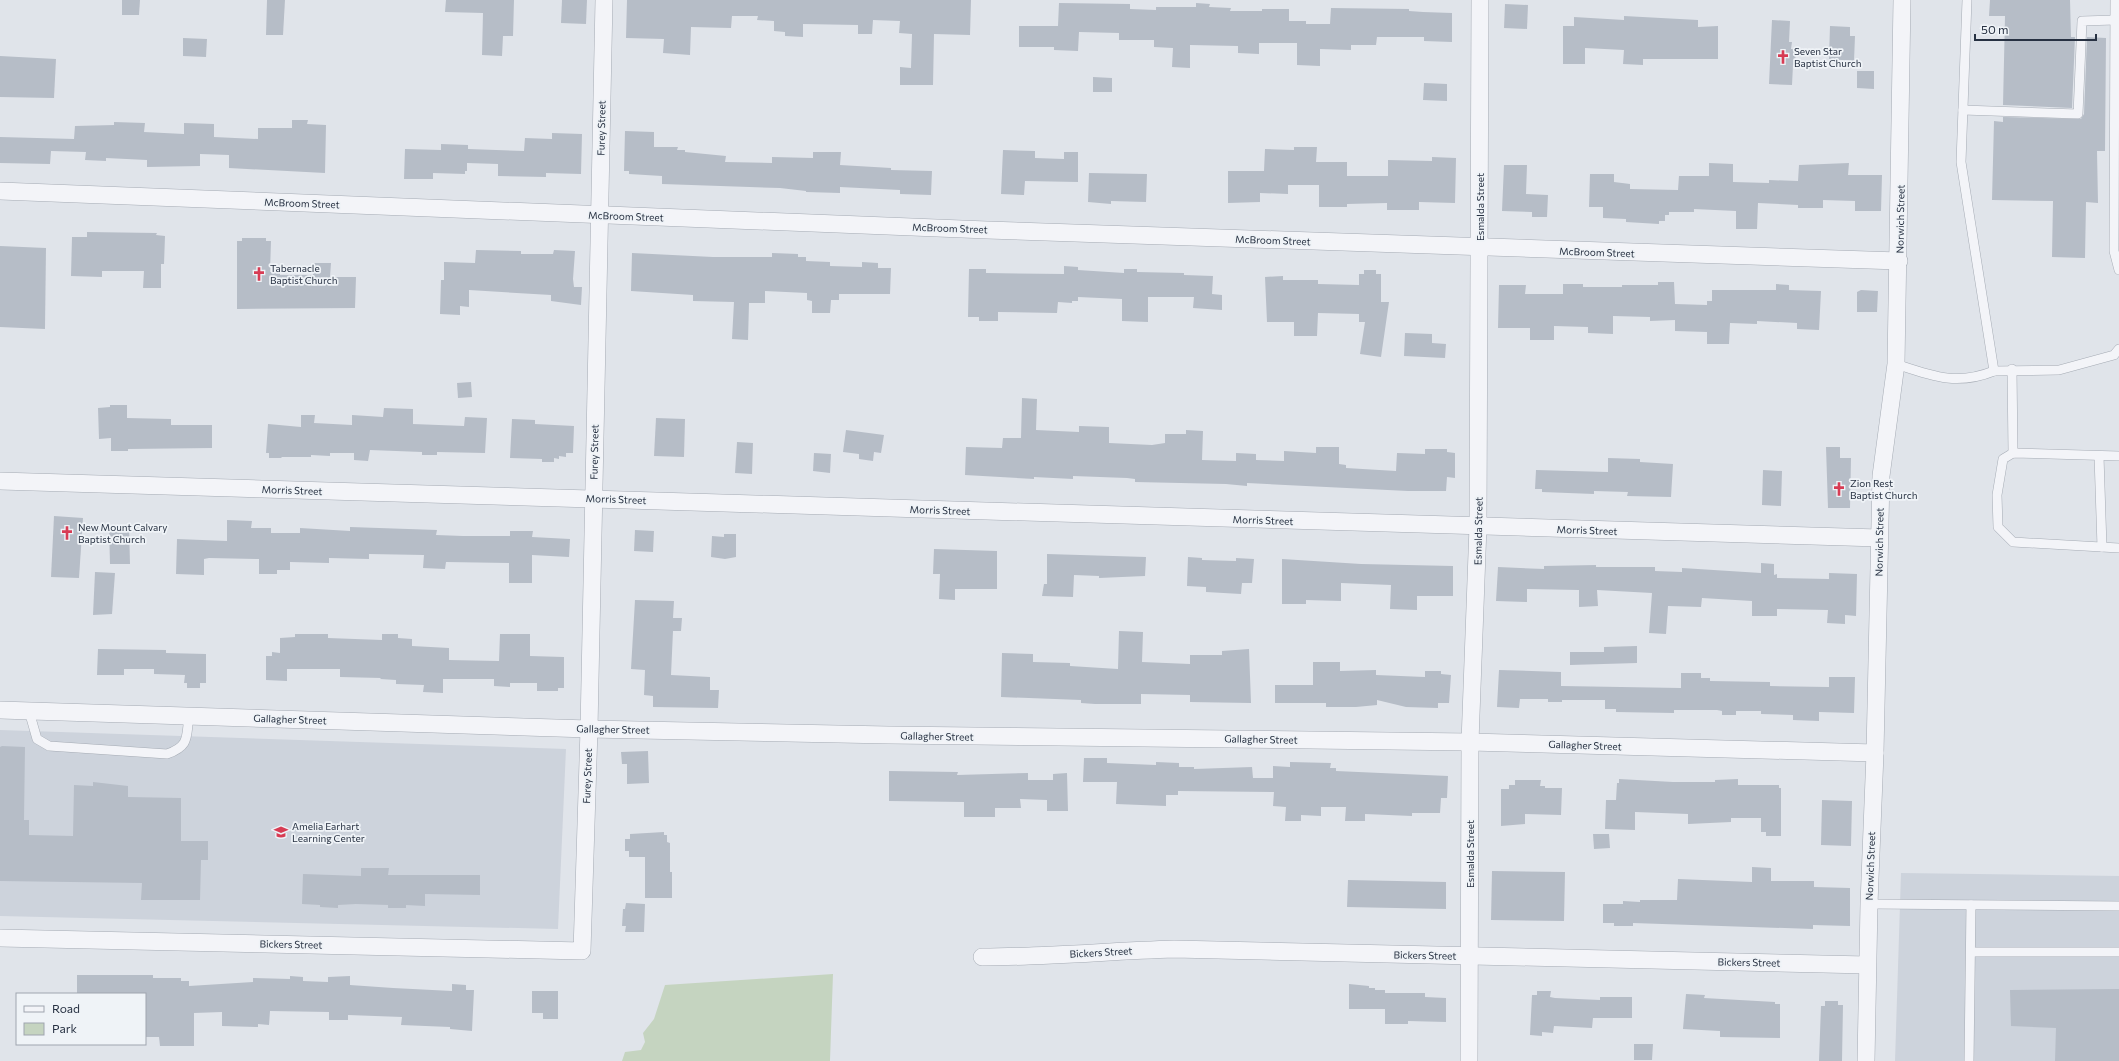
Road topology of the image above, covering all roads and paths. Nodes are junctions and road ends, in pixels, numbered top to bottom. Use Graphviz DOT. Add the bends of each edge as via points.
graph roads {
  1 [pos="604,0"];
  2 [pos="1480,0"];
  3 [pos="1902,0"];
  4 [pos="1967,0"];
  5 [pos="2115,0"];
  6 [pos="2115,20"];
  7 [pos="1963,110"];
  8 [pos="0,191"];
  9 [pos="600,215"];
  10 [pos="1480,248"];
  11 [pos="1899,261"];
  12 [pos="2119,270"];
  13 [pos="2119,349"];
  14 [pos="1896,364"];
  15 [pos="2012,370"];
  16 [pos="1994,371"];
  17 [pos="2013,453"];
  18 [pos="2099,456"];
  19 [pos="2119,456"];
  20 [pos="0,482"];
  21 [pos="593,498"];
  22 [pos="1478,526"];
  23 [pos="1879,538"];
  24 [pos="2102,547"];
  25 [pos="2119,548"];
  26 [pos="0,710"];
  27 [pos="29,711"];
  28 [pos="189,716"];
  29 [pos="588,729"];
  30 [pos="1470,742"];
  31 [pos="1875,752"];
  32 [pos="1869,904"];
  33 [pos="1971,905"];
  34 [pos="2119,906"];
  35 [pos="0,938"];
  36 [pos="582,951"];
  37 [pos="1970,952"];
  38 [pos="2119,952"];
  39 [pos="1469,956"];
  40 [pos="982,957"];
  41 [pos="1868,964"];
  42 [pos="1469,1061"];
  43 [pos="1866,1061"];
  44 [pos="1969,1061"];
  1 -- 9 [label="street, Furey Street"];
  2 -- 10 [label="street, Esmalda Street"];
  3 -- 11 [label="street, Norwich Street"];
  4 -- 7 [label="lane"];
  5 -- 6 [label="lane"];
  6 -- 7 [label="lane" via="2082,21 2078,114"];
  6 -- 12 [label="lane" via="2114,251"];
  7 -- 16 [label="lane" via="1961,162"];
  8 -- 9 [label="street, McBroom Street"];
  9 -- 10 [label="street, McBroom Street"];
  9 -- 21 [label="street, Furey Street"];
  10 -- 11 [label="street, McBroom Street"];
  10 -- 22 [label="street, Esmalda Street"];
  11 -- 14 [label="street, Norwich Street"];
  13 -- 15 [label="lane" via="2114,355 2059,370"];
  14 -- 16 [label="lane" via="1935,377 1952,379 1978,378"];
  14 -- 23 [label="street, Norwich Street" via="1880,476"];
  15 -- 16 [label="lane"];
  15 -- 17 [label="lane"];
  17 -- 18 [label="lane"];
  17 -- 24 [label="lane" via="2003,459 1997,495 1998,528 2013,542"];
  18 -- 19 [label="lane"];
  18 -- 24 [label="lane"];
  20 -- 21 [label="street, Morris Street"];
  21 -- 22 [label="street, Morris Street"];
  21 -- 29 [label="street, Furey Street"];
  22 -- 23 [label="street, Morris Street"];
  22 -- 30 [label="street, Esmalda Street"];
  23 -- 31 [label="street, Norwich Street"];
  24 -- 25 [label="lane"];
  26 -- 27 [label="street, Gallagher Street"];
  27 -- 28 [label="street, Gallagher Street"];
  27 -- 28 [label="lane" via="37,740 49,746 167,754 179,750 186,740"];
  28 -- 29 [label="street, Gallagher Street"];
  29 -- 30 [label="street, Gallagher Street"];
  29 -- 36 [label="street, Furey Street"];
  30 -- 31 [label="street, Gallagher Street"];
  30 -- 39 [label="street, Esmalda Street"];
  31 -- 32 [label="street, Norwich Street"];
  32 -- 33 [label="lane"];
  32 -- 41 [label="street, Norwich Street"];
  33 -- 34 [label="lane"];
  33 -- 37 [label="lane"];
  35 -- 36 [label="street, Bickers Street"];
  37 -- 38 [label="lane"];
  37 -- 44 [label="lane"];
  39 -- 40 [label="street, Bickers Street" via="1174,949 1032,957"];
  39 -- 41 [label="street, Bickers Street"];
  39 -- 42 [label="street, Esmalda Street"];
  41 -- 43 [label="street, Norwich Street"];
}
